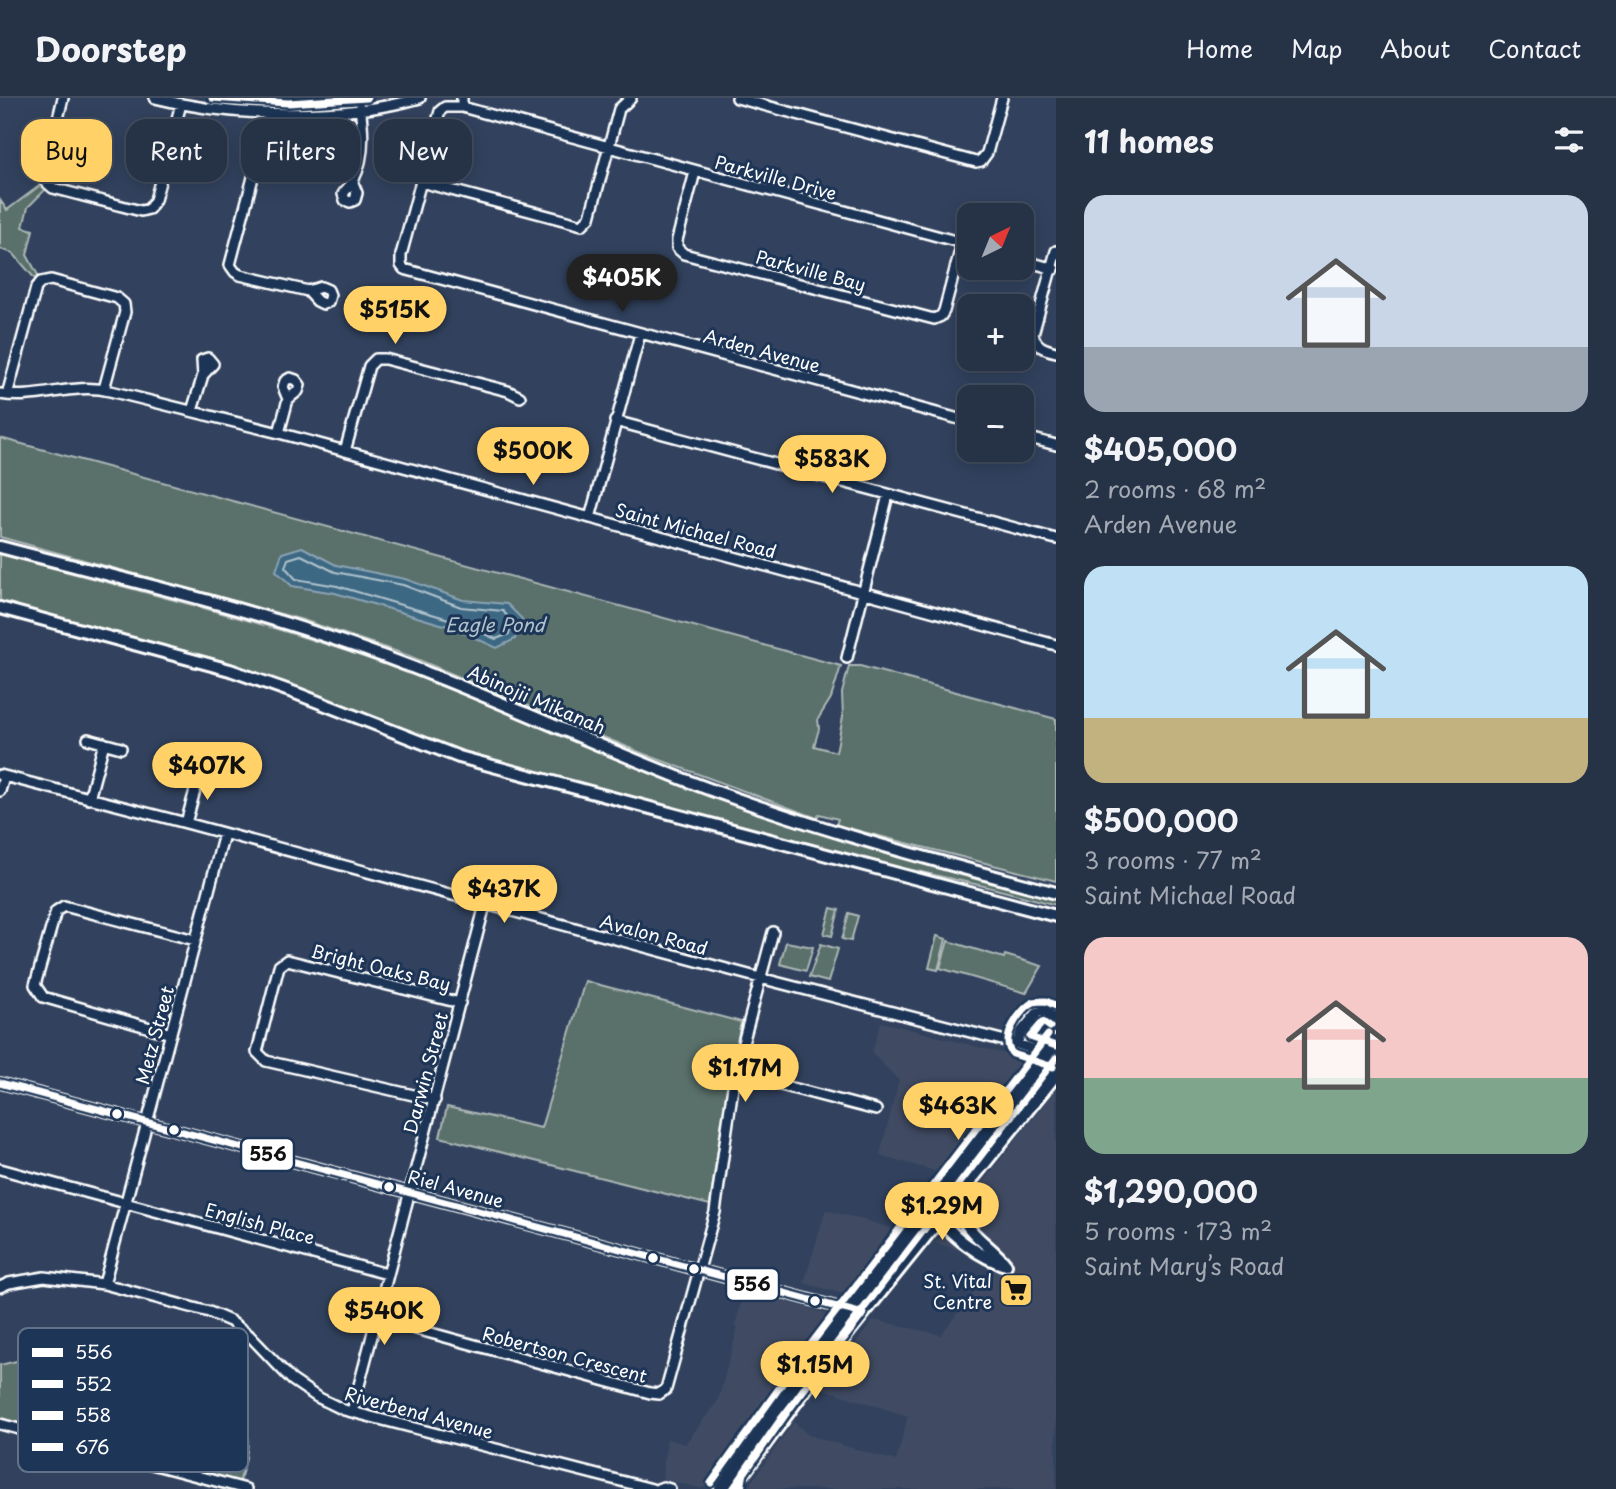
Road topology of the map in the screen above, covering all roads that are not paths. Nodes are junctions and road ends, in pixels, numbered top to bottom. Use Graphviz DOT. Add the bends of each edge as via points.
graph roads {
  1 [pos="63,98"];
  2 [pos="155,98"];
  3 [pos="420,98"];
  4 [pos="631,98"];
  5 [pos="737,98"];
  6 [pos="1002,98"];
  7 [pos="462,103"];
  8 [pos="181,104"];
  9 [pos="360,108"];
  10 [pos="267,113"];
  11 [pos="438,119"];
  12 [pos="608,147"];
  13 [pos="695,172"];
  14 [pos="421,182"];
  15 [pos="353,183"];
  16 [pos="957,242"];
  17 [pos="1056,251"];
  18 [pos="1034,263"];
  19 [pos="1054,269"];
  20 [pos="957,271"];
  21 [pos="308,291"];
  22 [pos="639,334"];
  23 [pos="1056,352"];
  24 [pos="203,375"];
  25 [pos="104,389"];
  26 [pos="4,395"];
  27 [pos="520,397"];
  28 [pos="288,399"];
  29 [pos="192,411"];
  30 [pos="957,419"];
  31 [pos="615,421"];
  32 [pos="279,433"];
  33 [pos="1034,439"];
  34 [pos="1056,445"];
  35 [pos="345,451"];
  36 [pos="888,495"];
  37 [pos="590,518"];
  38 [pos="1056,539"];
  39 [pos="0,547"];
  40 [pos="862,591"];
  41 [pos="0,608"];
  42 [pos="1056,645"];
  43 [pos="847,658"];
  44 [pos="88,739"];
  45 [pos="104,743"];
  46 [pos="121,748"];
  47 [pos="200,772"];
  48 [pos="2,776"];
  49 [pos="0,791"];
  50 [pos="89,799"];
  51 [pos="186,823"];
  52 [pos="224,834"];
  53 [pos="1056,893"];
  54 [pos="485,905"];
  55 [pos="1056,916"];
  56 [pos="772,932"];
  57 [pos="195,940"];
  58 [pos="760,978"];
  59 [pos="460,1003"];
  60 [pos="1056,1019"];
  61 [pos="171,1034"];
  62 [pos="1056,1041"];
  63 [pos="1017,1044"];
  64 [pos="1051,1055"];
  65 [pos="734,1073"];
  66 [pos="1056,1074"];
  67 [pos="0,1083"];
  68 [pos="435,1100"];
  69 [pos="876,1110"];
  70 [pos="147,1123"];
  71 [pos="0,1169"];
  72 [pos="969,1183"];
  73 [pos="409,1191"];
  74 [pos="936,1196"];
  75 [pos="126,1203"];
  76 [pos="941,1218"];
  77 [pos="914,1226"];
  78 [pos="900,1246"];
  79 [pos="918,1246"];
  80 [pos="905,1262"];
  81 [pos="698,1270"];
  82 [pos="387,1274"];
  83 [pos="104,1284"];
  84 [pos="0,1287"];
  85 [pos="851,1310"];
  86 [pos="863,1314"];
  87 [pos="376,1318"];
  88 [pos="240,1328"];
  89 [pos="248,1334"];
  90 [pos="352,1412"];
  91 [pos="0,1424"];
  92 [pos="18,1429"];
  93 [pos="181,1472"];
  94 [pos="744,1472"];
  95 [pos="207,1479"];
  96 [pos="203,1489"];
  97 [pos="246,1489"];
  98 [pos="652,1489"];
  99 [pos="658,1489"];
  100 [pos="670,1489"];
  101 [pos="720,1489"];
  102 [pos="732,1489"];
  103 [pos="741,1489"];
  1 -- 8 [label="street" via="46,181 53,188 141,212 155,200"];
  2 -- 8 [label="street"];
  3 -- 9 [label="street"];
  4 -- 12 [label="street" via="619,109"];
  5 -- 6 [label="street" via="976,162 987,153"];
  7 -- 11 [label="street, Arden Avenue" via="445,107"];
  7 -- 12 [label="street, Parkville Drive"];
  8 -- 10 [label="street"];
  9 -- 10 [label="street"];
  9 -- 15 [label="street" via="362,148"];
  10 -- 21 [label="street" via="230,265 240,275"];
  12 -- 13 [label="street, Parkville Drive"];
  12 -- 14 [label="street" via="590,217 582,225"];
  13 -- 16 [label="street, Parkville Drive"];
  13 -- 20 [label="street, Parkville Bay" via="677,240 677,248 684,254 934,319 944,311"];
  14 -- 22 [label="street, Arden Avenue" via="400,260 404,269"];
  17 -- 19 [label="street"];
  18 -- 19 [label="street"];
  19 -- 23 [label="street" via="1033,334 1041,348"];
  22 -- 30 [label="street, Arden Avenue"];
  22 -- 31 [label="street"];
  24 -- 29 [label="street"];
  25 -- 26 [label="street, Saint Michael Road"];
  25 -- 26 [label="street" via="124,304 117,298 51,280 36,288"];
  25 -- 29 [label="street, Saint Michael Road"];
  27 -- 35 [label="street" via="376,359 369,366"];
  28 -- 32 [label="street"];
  29 -- 32 [label="street, Saint Michael Road"];
  31 -- 36 [label="street"];
  31 -- 37 [label="street"];
  32 -- 35 [label="street, Saint Michael Road"];
  33 -- 34 [label="street"];
  35 -- 37 [label="street, Saint Michael Road"];
  36 -- 38 [label="street"];
  36 -- 40 [label="street"];
  37 -- 40 [label="street, Saint Michael Road"];
  39 -- 53 [label="main road, Abinojii Mikanah" via="334,639 799,822"];
  40 -- 42 [label="street, Saint Michael Road"];
  40 -- 43 [label="street"];
  41 -- 55 [label="main road" via="230,670 459,757"];
  44 -- 45 [label="street"];
  45 -- 46 [label="street"];
  45 -- 50 [label="street"];
  47 -- 51 [label="street"];
  48 -- 49 [label="street"];
  48 -- 50 [label="street, Avalon Road"];
  50 -- 51 [label="street, Avalon Road"];
  51 -- 52 [label="street, Avalon Road"];
  52 -- 54 [label="street, Avalon Road"];
  52 -- 57 [label="street, Metz Street"];
  54 -- 58 [label="street, Avalon Road"];
  54 -- 59 [label="street, Darwin Street"];
  56 -- 58 [label="street"];
  57 -- 61 [label="street, Metz Street"];
  57 -- 61 [label="street" via="64,906 56,911 38,974 36,985 43,997"];
  58 -- 63 [label="street, Avalon Road"];
  58 -- 65 [label="street"];
  59 -- 68 [label="street, Darwin Street"];
  59 -- 68 [label="street, Bright Oaks Bay" via="286,960 279,966 263,1027 257,1052 266,1062"];
  60 -- 63 [label="street" via="1038,1012"];
  61 -- 70 [label="street, Metz Street"];
  62 -- 64 [label="main road"];
  63 -- 64 [label="street, Avalon Road"];
  64 -- 74 [label="main road"];
  65 -- 69 [label="street"];
  65 -- 81 [label="street" via="715,1212"];
  66 -- 72 [label="main road"];
  67 -- 70 [label="street, Riel Avenue"];
  68 -- 73 [label="street, Darwin Street"];
  70 -- 73 [label="street, Riel Avenue"];
  70 -- 75 [label="street, Metz Street"];
  71 -- 75 [label="street, English Place"];
  72 -- 76 [label="main road"];
  72 -- 76 [label="main road" via="961,1205 966,1225 1006,1265 990,1261"];
  73 -- 81 [label="street, Riel Avenue"];
  73 -- 82 [label="street, Darwin Street"];
  74 -- 76 [label="main road"];
  74 -- 77 [label="main road"];
  75 -- 82 [label="street, English Place"];
  75 -- 83 [label="street, Metz Street"];
  76 -- 79 [label="main road"];
  77 -- 78 [label="main road"];
  77 -- 79 [label="main road"];
  78 -- 80 [label="main road"];
  78 -- 85 [label="main road"];
  79 -- 80 [label="main road"];
  80 -- 86 [label="main road"];
  81 -- 85 [label="street, Riel Avenue"];
  81 -- 87 [label="street, Robertson Crescent" via="666,1389 659,1394"];
  82 -- 87 [label="street, Darwin Street"];
  83 -- 84 [label="street, Riverbend Avenue" via="44,1277"];
  83 -- 88 [label="street, Riverbend Avenue" via="209,1312"];
  85 -- 86 [label="street, Riel Avenue"];
  85 -- 101 [label="main road"];
  86 -- 94 [label="main road"];
  87 -- 90 [label="street, Darwin Street"];
  89 -- 90 [label="street, Riverbend Avenue" via="292,1380"];
  90 -- 98 [label="street, Riverbend Avenue"];
  91 -- 92 [label="street"];
  93 -- 95 [label="street"];
  94 -- 102 [label="main road"];
  94 -- 103 [label="main road"];
  95 -- 96 [label="street"];
  95 -- 97 [label="street"];
  99 -- 100 [label="street"];
}
